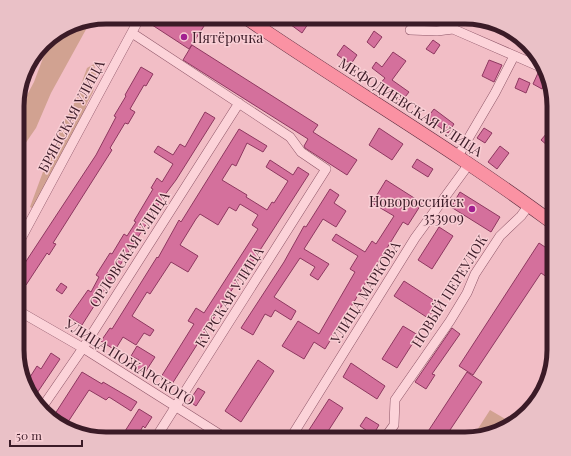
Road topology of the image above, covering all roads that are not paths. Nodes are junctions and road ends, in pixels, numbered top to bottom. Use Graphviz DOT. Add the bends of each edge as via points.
graph roads {
  1 [pos="137,24"];
  2 [pos="255,24"];
  3 [pos="410,30"];
  4 [pos="132,34"];
  5 [pos="514,56"];
  6 [pos="536,65"];
  7 [pos="239,103"];
  8 [pos="463,160"];
  9 [pos="529,205"];
  10 [pos="547,219"];
  11 [pos="24,235"];
  12 [pos="24,314"];
  13 [pos="83,348"];
  14 [pos="44,404"];
  15 [pos="176,408"];
  16 [pos="160,432"];
  17 [pos="215,432"];
  18 [pos="294,432"];
  19 [pos="389,432"];
  1 -- 4 [label="street, БРЯНСКАЯ УЛИЦА"];
  2 -- 8 [label="main road, МЕФОДИЕВСКАЯ УЛИЦА"];
  3 -- 5 [label="street" via="452,29"];
  4 -- 7 [label="street"];
  4 -- 11 [label="street, БРЯНСКАЯ УЛИЦА"];
  5 -- 6 [label="street"];
  5 -- 8 [label="street, УЛИЦА МАРКОВА"];
  7 -- 13 [label="street, ОРЛОВСКАЯ УЛИЦА"];
  7 -- 15 [label="street, КУРСКАЯ УЛИЦА" via="290,137 301,152 326,169"];
  8 -- 9 [label="main road, МЕФОДИЕВСКАЯ УЛИЦА"];
  8 -- 18 [label="street, УЛИЦА МАРКОВА"];
  9 -- 10 [label="main road, МЕФОДИЕВСКАЯ УЛИЦА"];
  9 -- 19 [label="street, НОВЫЙ ПЕРЕУЛОК" via="500,236 475,274 468,294 395,400 394,425"];
  12 -- 13 [label="street, УЛИЦА ПОЖАРСКОГО"];
  13 -- 14 [label="street, ОРЛОВСКАЯ УЛИЦА"];
  13 -- 15 [label="street, УЛИЦА ПОЖАРСКОГО"];
  15 -- 16 [label="street, КУРСКАЯ УЛИЦА"];
  15 -- 17 [label="street, УЛИЦА ПОЖАРСКОГО"];
}
